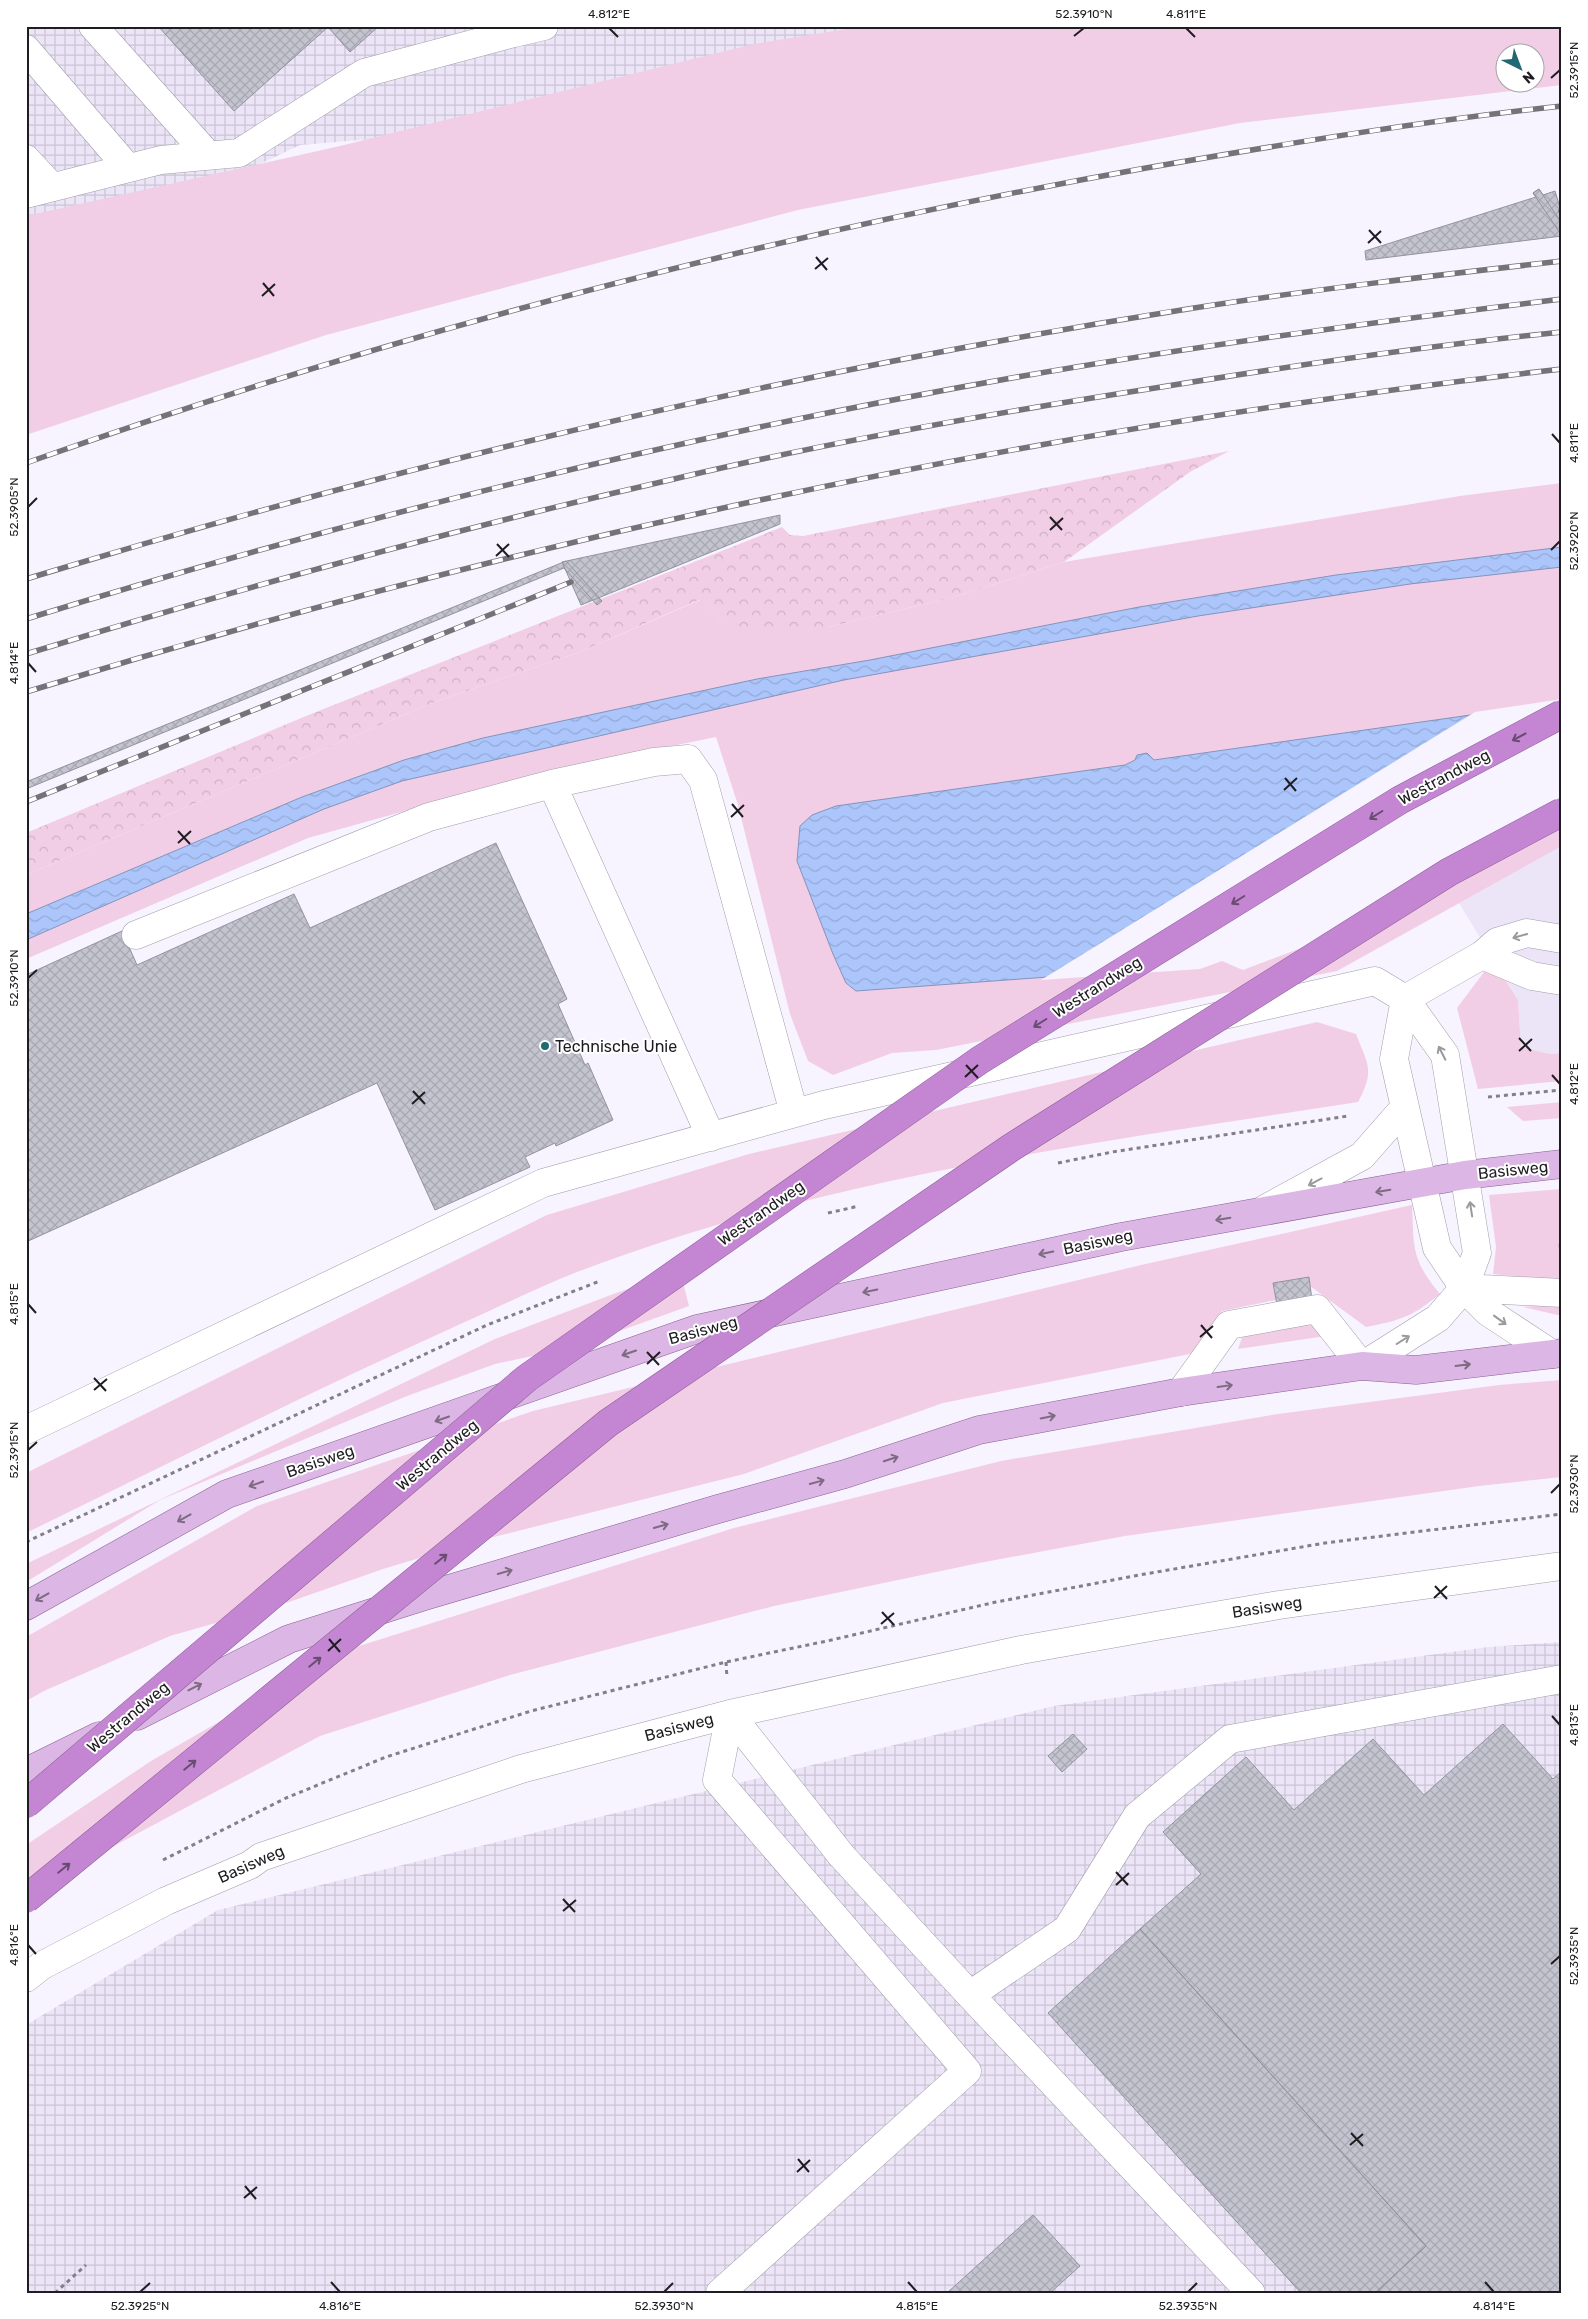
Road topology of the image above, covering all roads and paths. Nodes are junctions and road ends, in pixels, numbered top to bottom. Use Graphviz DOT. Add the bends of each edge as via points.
graph roads {
  1 [pos="93,26"];
  2 [pos="544,26"];
  3 [pos="509,30"];
  4 [pos="26,49"];
  5 [pos="208,155"];
  6 [pos="26,159"];
  7 [pos="128,168"];
  8 [pos="52,188"];
  9 [pos="26,194"];
  10 [pos="1562,714"];
  11 [pos="552,784"];
  12 [pos="1562,812"];
  13 [pos="136,935"];
  14 [pos="1562,939"];
  15 [pos="1482,955"];
  16 [pos="1562,981"];
  17 [pos="1405,999"];
  18 [pos="1405,1107"];
  19 [pos="794,1113"];
  20 [pos="711,1137"];
  21 [pos="1562,1164"];
  22 [pos="1465,1175"];
  23 [pos="1422,1184"];
  24 [pos="1258,1213"];
  25 [pos="1464,1288"];
  26 [pos="1562,1293"];
  27 [pos="1557,1353"];
  28 [pos="1362,1366"];
  29 [pos="1181,1392"];
  30 [pos="26,1430"];
  31 [pos="1562,1566"];
  32 [pos="26,1606"];
  33 [pos="1562,1679"];
  34 [pos="730,1714"];
  35 [pos="26,1772"];
  36 [pos="26,1804"];
  37 [pos="26,1899"];
  38 [pos="26,1978"];
  39 [pos="970,1995"];
  40 [pos="86,2265"];
  41 [pos="55,2293"];
  42 [pos="720,2293"];
  43 [pos="1251,2293"];
  1 -- 5 [label="street"];
  2 -- 3 [label="street"];
  3 -- 5 [label="street" via="364,73 239,153"];
  4 -- 7 [label="street"];
  5 -- 7 [label="street" via="160,160"];
  6 -- 8 [label="street"];
  7 -- 8 [label="street"];
  8 -- 9 [label="street"];
  10 -- 36 [label="highway, Westrandweg, one-way, bridge" via="1400,800 980,1060 527,1378"];
  11 -- 13 [label="street" via="429,816"];
  11 -- 19 [label="street" via="688,758 704,780"];
  11 -- 20 [label="street"];
  37 -- 12 [label="highway, one-way, bridge" via="608,1423 1012,1147 1450,872"];
  14 -- 15 [label="street, one-way" via="1527,933 1498,942"];
  15 -- 16 [label="street" via="1532,976"];
  15 -- 17 [label="street"];
  17 -- 18 [label="street, Basisweg" via="1394,1059"];
  17 -- 19 [label="street, Basisweg" via="1375,981"];
  22 -- 17 [label="street, Basisweg, one-way" via="1445,1055"];
  18 -- 23 [label="street, Basisweg"];
  18 -- 24 [label="street, one-way" via="1362,1156"];
  19 -- 20 [label="street, Basisweg"];
  20 -- 30 [label="street, Basisweg" via="543,1183"];
  21 -- 22 [label="main road, Basisweg"];
  22 -- 23 [label="main road, Basisweg"];
  25 -- 22 [label="street, Basisweg, one-way" via="1478,1253"];
  23 -- 24 [label="main road, Basisweg, one-way"];
  23 -- 25 [label="street, Basisweg" via="1437,1248"];
  24 -- 32 [label="main road, Basisweg, one-way" via="1121,1237 697,1329 227,1494"];
  25 -- 26 [label="street"];
  25 -- 27 [label="street, Basisweg, one-way" via="1488,1312"];
  28 -- 25 [label="street, Basisweg, one-way" via="1438,1318"];
  28 -- 27 [label="main road, Basisweg, one-way" via="1416,1370"];
  29 -- 28 [label="main road, Basisweg, one-way"];
  28 -- 29 [label="street" via="1317,1310 1229,1325"];
  35 -- 29 [label="main road, Basisweg, one-way" via="289,1639 424,1596 845,1474 978,1430"];
  31 -- 34 [label="street, Basisweg" via="1279,1605 1021,1650"];
  33 -- 39 [label="street" via="1230,1739 1137,1816 1067,1929"];
  34 -- 38 [label="street, Basisweg" via="521,1770 261,1857 250,1865 166,1901 41,1966"];
  34 -- 39 [label="street" via="841,1855"];
  34 -- 42 [label="street" via="717,1780 967,2071"];
  39 -- 43 [label="street"];
  40 -- 41 [label="path"];
}
